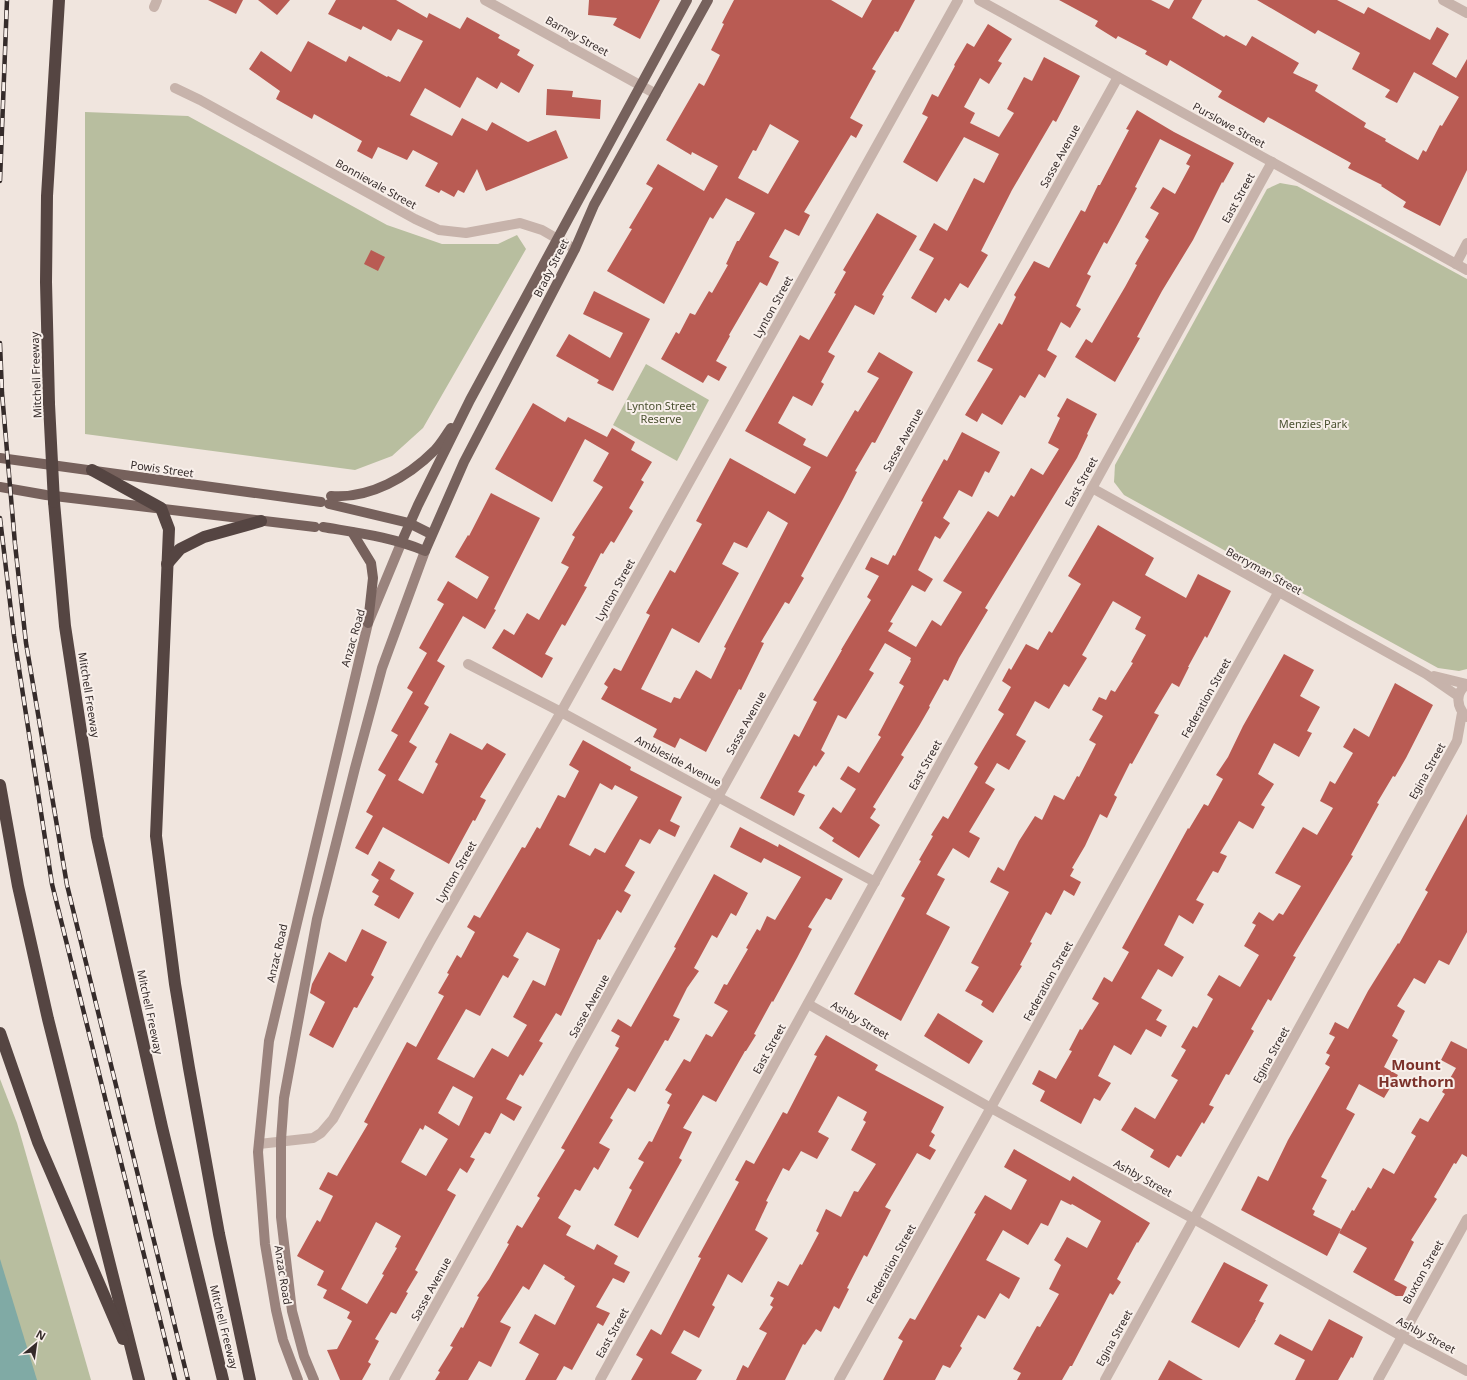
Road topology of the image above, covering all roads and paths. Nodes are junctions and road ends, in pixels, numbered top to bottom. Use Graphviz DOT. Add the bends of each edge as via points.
graph roads {
  1 [pos="59,0"];
  2 [pos="485,0"];
  3 [pos="687,0"];
  4 [pos="708,0"];
  5 [pos="958,0"];
  6 [pos="979,0"];
  7 [pos="1443,0"];
  8 [pos="1467,13"];
  9 [pos="1118,77"];
  10 [pos="641,85"];
  11 [pos="175,88"];
  12 [pos="656,94"];
  13 [pos="1272,162"];
  14 [pos="558,239"];
  15 [pos="1467,243"];
  16 [pos="575,249"];
  17 [pos="1456,264"];
  18 [pos="1467,270"];
  19 [pos="462,417"];
  20 [pos="0,458"];
  21 [pos="92,470"];
  22 [pos="0,487"];
  23 [pos="1092,488"];
  24 [pos="326,499"];
  25 [pos="161,508"];
  26 [pos="261,521"];
  27 [pos="409,524"];
  28 [pos="352,532"];
  29 [pos="431,534"];
  30 [pos="402,541"];
  31 [pos="425,551"];
  32 [pos="168,564"];
  33 [pos="1278,593"];
  34 [pos="368,623"];
  35 [pos="468,664"];
  36 [pos="1426,674"];
  37 [pos="1466,684"];
  38 [pos="1458,696"];
  39 [pos="561,712"];
  40 [pos="1465,715"];
  41 [pos="1467,731"];
  42 [pos="1457,740"];
  43 [pos="0,785"];
  44 [pos="719,797"];
  45 [pos="875,882"];
  46 [pos="808,1004"];
  47 [pos="0,1033"];
  48 [pos="991,1108"];
  49 [pos="282,1140"];
  50 [pos="259,1144"];
  51 [pos="1194,1219"];
  52 [pos="1467,1219"];
  53 [pos="1401,1336"];
  54 [pos="1467,1371"];
  55 [pos="138,1376"];
  56 [pos="223,1380"];
  57 [pos="250,1380"];
  58 [pos="298,1380"];
  59 [pos="314,1380"];
  60 [pos="394,1380"];
  61 [pos="600,1380"];
  62 [pos="839,1380"];
  63 [pos="1105,1380"];
  64 [pos="1378,1380"];
  1 -- 56 [label="highway, Mitchell Freeway, bridge" via="47,196 46,282 56,543 65,626 98,837 162,1127"];
  2 -- 10 [label="street, Barney Street"];
  3 -- 10 [label="main road, Brady Street"];
  4 -- 12 [label="main road, Brady Street"];
  5 -- 39 [label="street, Lynton Street"];
  6 -- 9 [label="street, Purslowe Street"];
  7 -- 8 [label="street"];
  9 -- 13 [label="street, Purslowe Street"];
  9 -- 44 [label="street, Sasse Avenue"];
  10 -- 12 [label="street, Barney Street"];
  10 -- 14 [label="main road, Brady Street"];
  11 -- 14 [label="street, Bonnievale Street" via="439,230 466,233 520,223 542,230"];
  12 -- 16 [label="main road, Brady Street" via="594,205"];
  13 -- 17 [label="street, Purslowe Street"];
  13 -- 23 [label="street, East Street"];
  14 -- 16 [label="street, Bonnievale Street"];
  14 -- 19 [label="main road, Brady Street"];
  15 -- 17 [label="street"];
  16 -- 29 [label="main road, Brady Street" via="464,462"];
  17 -- 18 [label="street, Purslowe Street"];
  19 -- 24 [label="main road" via="456,420 436,449 404,476 383,487"];
  19 -- 27 [label="main road, Brady Street"];
  20 -- 21 [label="main road, Powis Street"];
  21 -- 24 [label="main road, Powis Street" via="295,498"];
  21 -- 25 [label="highway"];
  22 -- 25 [label="main road"];
  23 -- 33 [label="street, Berryman Street"];
  23 -- 45 [label="street, East Street"];
  24 -- 27 [label="main road, Powis Street"];
  25 -- 26 [label="main road"];
  25 -- 32 [label="highway" via="169,528"];
  26 -- 28 [label="main road"];
  26 -- 32 [label="highway" via="204,537 180,549"];
  27 -- 29 [label="main road, Powis Street"];
  27 -- 30 [label="main road, Brady Street"];
  28 -- 30 [label="main road"];
  28 -- 34 [label="main road" via="371,562 373,578"];
  29 -- 31 [label="main road, Brady Street"];
  30 -- 31 [label="main road"];
  30 -- 34 [label="main road, Anzac Road"];
  31 -- 49 [label="main road, Anzac Road" via="382,668 319,911 284,1098"];
  32 -- 57 [label="highway" via="156,836 175,984 189,1068 219,1234"];
  33 -- 36 [label="street, Berryman Street"];
  33 -- 48 [label="street, Federation Street"];
  34 -- 50 [label="main road, Anzac Road" via="269,1041"];
  35 -- 39 [label="street, Ambleside Avenue"];
  36 -- 37 [label="street, Berryman Street"];
  36 -- 38 [label="street, Berryman Street"];
  37 -- 38 [label="street, Berryman Street"];
  38 -- 40 [label="street" via="1458,702"];
  39 -- 44 [label="street, Ambleside Avenue"];
  39 -- 49 [label="street, Lynton Street" via="333,1119 313,1138"];
  40 -- 42 [label="street, Egina Street"];
  41 -- 42 [label="street, Egina Street"];
  42 -- 51 [label="street, Egina Street"];
  43 -- 55 [label="highway" via="18,886 48,1020"];
  44 -- 45 [label="street, Ambleside Avenue"];
  44 -- 60 [label="street, Sasse Avenue"];
  45 -- 46 [label="street, East Street"];
  46 -- 48 [label="street, Ashby Street"];
  46 -- 61 [label="street, East Street"];
  47 -- 55 [label="highway" via="38,1142"];
  48 -- 51 [label="street, Ashby Street"];
  48 -- 62 [label="street, Federation Street"];
  49 -- 50 [label="street, Lynton Street"];
  49 -- 59 [label="main road, Anzac Road" via="281,1217 292,1311 304,1356"];
  50 -- 58 [label="main road, Anzac Road" via="265,1244 283,1340"];
  51 -- 53 [label="street, Ashby Street"];
  51 -- 63 [label="street, Egina Street"];
  52 -- 53 [label="street, Buxton Street"];
  53 -- 54 [label="street, Ashby Street"];
  53 -- 64 [label="street, Buxton Street"];
}
